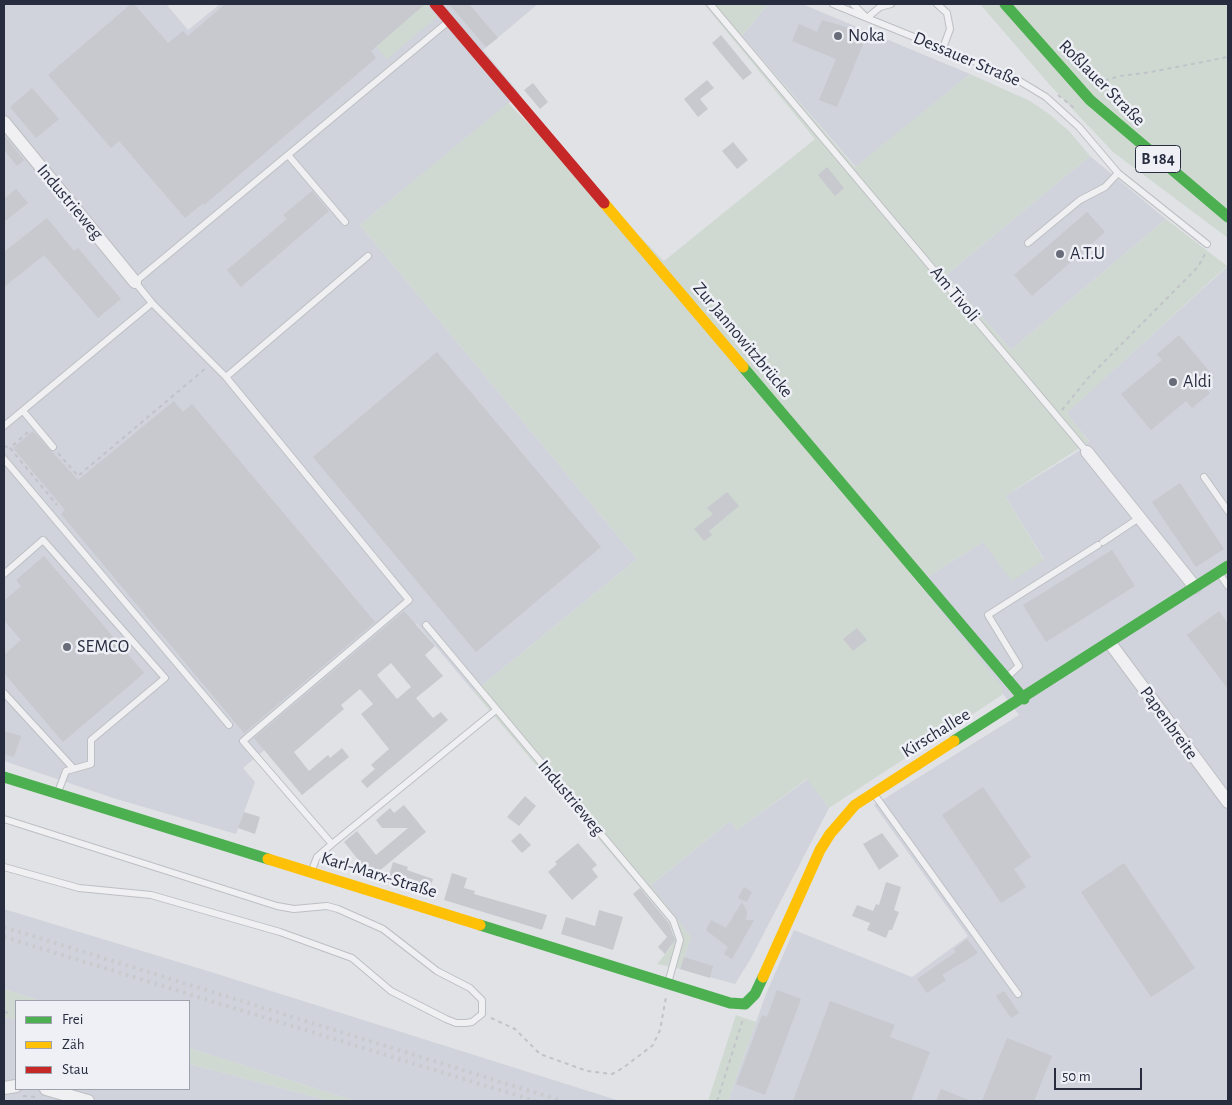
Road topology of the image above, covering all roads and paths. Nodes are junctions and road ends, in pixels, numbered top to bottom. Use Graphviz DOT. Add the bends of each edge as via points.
graph roads {
  1 [pos="435,4"];
  2 [pos="710,4"];
  3 [pos="833,4"];
  4 [pos="853,4"];
  5 [pos="891,4"];
  6 [pos="937,4"];
  7 [pos="1005,4"];
  8 [pos="867,18"];
  9 [pos="450,21"];
  10 [pos="943,48"];
  11 [pos="1228,57"];
  12 [pos="1095,89"];
  13 [pos="4,122"];
  14 [pos="288,155"];
  15 [pos="1118,173"];
  16 [pos="1228,217"];
  17 [pos="345,222"];
  18 [pos="1028,243"];
  19 [pos="1207,244"];
  20 [pos="368,256"];
  21 [pos="135,282"];
  22 [pos="152,303"];
  23 [pos="212,363"];
  24 [pos="226,377"];
  25 [pos="23,411"];
  26 [pos="1058,416"];
  27 [pos="4,426"];
  28 [pos="36,426"];
  29 [pos="4,446"];
  30 [pos="53,447"];
  31 [pos="10,448"];
  32 [pos="1088,452"];
  33 [pos="4,458"];
  34 [pos="1204,477"];
  35 [pos="57,505"];
  36 [pos="1228,511"];
  37 [pos="1139,518"];
  38 [pos="1224,569"];
  39 [pos="4,574"];
  40 [pos="1228,586"];
  41 [pos="1195,587"];
  42 [pos="426,625"];
  43 [pos="1110,643"];
  44 [pos="1006,678"];
  45 [pos="4,693"];
  46 [pos="1024,699"];
  47 [pos="496,710"];
  48 [pos="229,726"];
  49 [pos="73,768"];
  50 [pos="4,777"];
  51 [pos="58,793"];
  52 [pos="874,793"];
  53 [pos="1228,802"];
  54 [pos="4,819"];
  55 [pos="332,844"];
  56 [pos="4,867"];
  57 [pos="311,872"];
  58 [pos="668,984"];
  59 [pos="1018,994"];
  60 [pos="745,1004"];
  61 [pos="4,1012"];
  62 [pos="9,1013"];
  63 [pos="482,1014"];
  64 [pos="4,1088"];
  65 [pos="17,1091"];
  66 [pos="44,1094"];
  67 [pos="88,1101"];
  68 [pos="717,1101"];
  1 -- 9 [label="street, Zur Jannowitzbrücke"];
  2 -- 26 [label="lane, Am Tivoli"];
  3 -- 8 [label="lane"];
  4 -- 8 [label="lane, Dessauer Straße"];
  5 -- 8 [label="lane" via="880,7"];
  6 -- 10 [label="lane" via="947,14 950,29"];
  7 -- 16 [label="street, Roßlauer Straße / B 184" via="1090,100"];
  8 -- 10 [label="lane, Dessauer Straße"];
  9 -- 14 [label="lane"];
  9 -- 44 [label="street, Zur Jannowitzbrücke"];
  10 -- 15 [label="lane, Dessauer Straße" via="1013,76 1046,97 1079,126"];
  11 -- 12 [label="path" via="1110,78"];
  13 -- 21 [label="street, Industrieweg"];
  14 -- 17 [label="lane"];
  14 -- 21 [label="lane"];
  15 -- 18 [label="lane" via="1105,187 1080,200"];
  15 -- 19 [label="lane, Dessauer Straße"];
  19 -- 26 [label="path" via="1206,256 1198,267 1088,378"];
  20 -- 24 [label="lane"];
  21 -- 22 [label="lane"];
  22 -- 23 [label="lane"];
  22 -- 25 [label="lane"];
  23 -- 24 [label="lane"];
  23 -- 30 [label="path" via="78,476"];
  24 -- 55 [label="lane" via="409,600 243,740"];
  25 -- 27 [label="lane"];
  25 -- 28 [label="lane"];
  26 -- 32 [label="lane, Am Tivoli"];
  28 -- 30 [label="lane"];
  28 -- 31 [label="path"];
  29 -- 31 [label="path"];
  31 -- 35 [label="path"];
  32 -- 37 [label="street, Am Tivoli"];
  33 -- 48 [label="lane"];
  34 -- 36 [label="lane"];
  37 -- 41 [label="street, Am Tivoli"];
  37 -- 44 [label="lane" via="988,615 1019,666"];
  38 -- 40 [label="lane"];
  38 -- 41 [label="street, Kirschallee"];
  39 -- 49 [label="lane" via="43,540 165,678 91,740 91,764"];
  41 -- 43 [label="street, Kirschallee"];
  42 -- 47 [label="lane, Industrieweg"];
  43 -- 46 [label="street, Kirschallee"];
  43 -- 53 [label="street, Papenbreite"];
  44 -- 46 [label="street, Zur Jannowitzbrücke"];
  45 -- 49 [label="lane"];
  46 -- 52 [label="street, Kirschallee"];
  47 -- 55 [label="lane"];
  47 -- 58 [label="lane, Industrieweg" via="673,920 680,940"];
  49 -- 51 [label="lane" via="66,771"];
  50 -- 51 [label="street, Karl-Marx-Straße"];
  51 -- 57 [label="street, Karl-Marx-Straße"];
  52 -- 59 [label="lane"];
  52 -- 60 [label="street, Kirschallee" via="855,806 830,834 754,994"];
  54 -- 63 [label="lane" via="277,906 338,909 384,929 437,972 470,988 482,1000"];
  55 -- 57 [label="lane" via="317,857"];
  56 -- 63 [label="lane" via="79,888 151,895 280,932 352,958 391,990 446,1019 466,1023"];
  57 -- 58 [label="street, Karl-Marx-Straße"];
  58 -- 60 [label="street, Karl-Marx-Straße" via="730,1003"];
  58 -- 63 [label="path" via="658,1038 646,1051 612,1074 587,1071 540,1054 515,1030"];
  60 -- 68 [label="path"];
  61 -- 62 [label="path"];
  64 -- 65 [label="street"];
  65 -- 66 [label="path"];
  66 -- 67 [label="street"];
}
